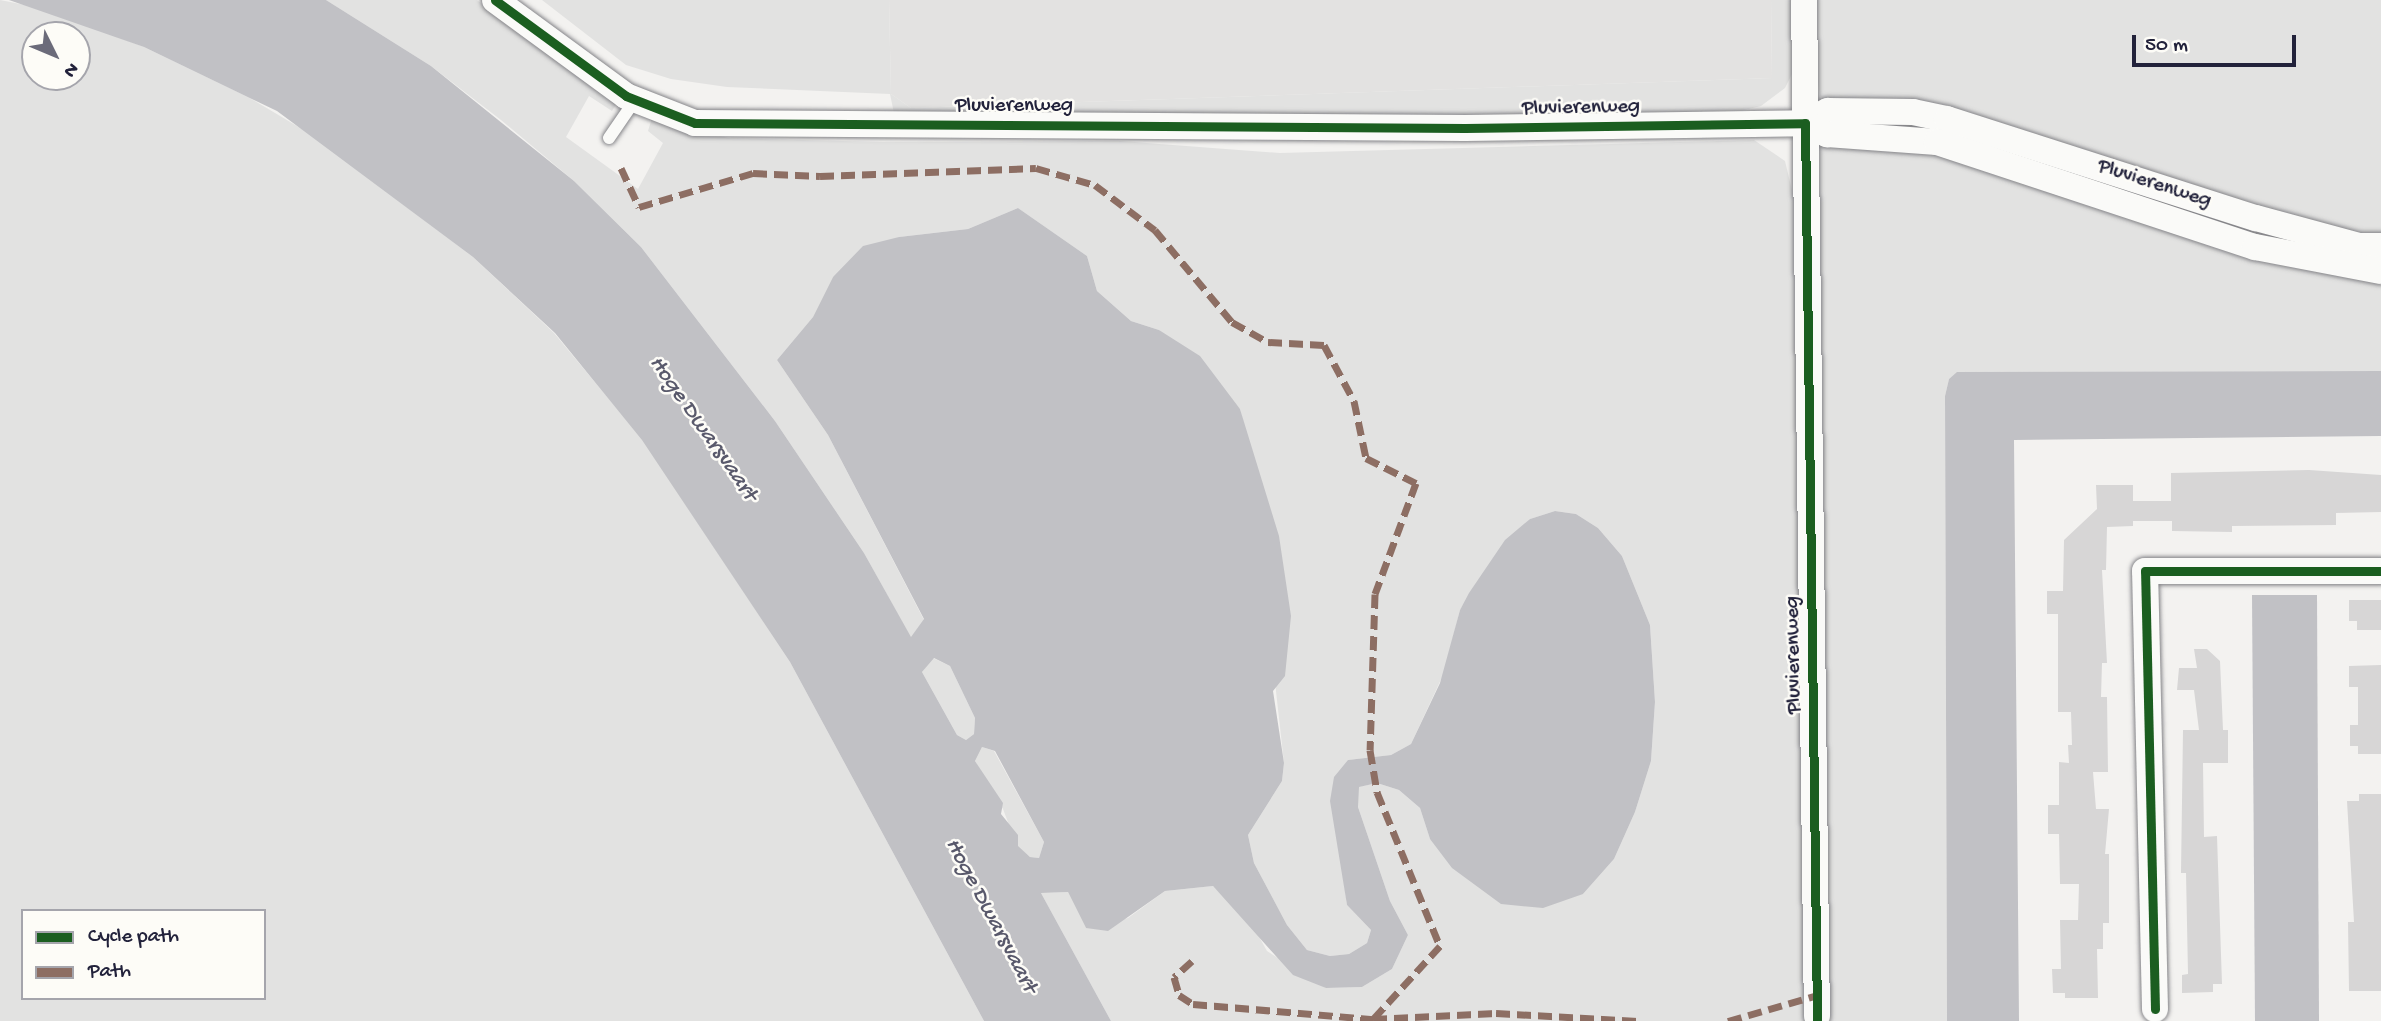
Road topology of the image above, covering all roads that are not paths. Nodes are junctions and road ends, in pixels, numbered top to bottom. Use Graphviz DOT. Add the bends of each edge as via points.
graph roads {
  1 [pos="495,0"];
  2 [pos="1804,0"];
  3 [pos="635,100"];
  4 [pos="1805,123"];
  5 [pos="609,138"];
  6 [pos="2381,246"];
  7 [pos="2381,271"];
  8 [pos="2381,571"];
  9 [pos="2155,1009"];
  10 [pos="1817,1016"];
  1 -- 3 [label="street, Pluvierenweg"];
  2 -- 4 [label="street"];
  3 -- 4 [label="street, Pluvierenweg" via="695,123 1465,128"];
  3 -- 5 [label="lane"];
  4 -- 6 [label="street, Pluvierenweg" via="1828,111 1913,112 1947,119 2256,218 2359,246"];
  4 -- 7 [label="street, Pluvierenweg" via="1827,134 1937,142 2255,247"];
  4 -- 10 [label="street, Pluvierenweg"];
  8 -- 9 [label="street" via="2145,571"];
}
